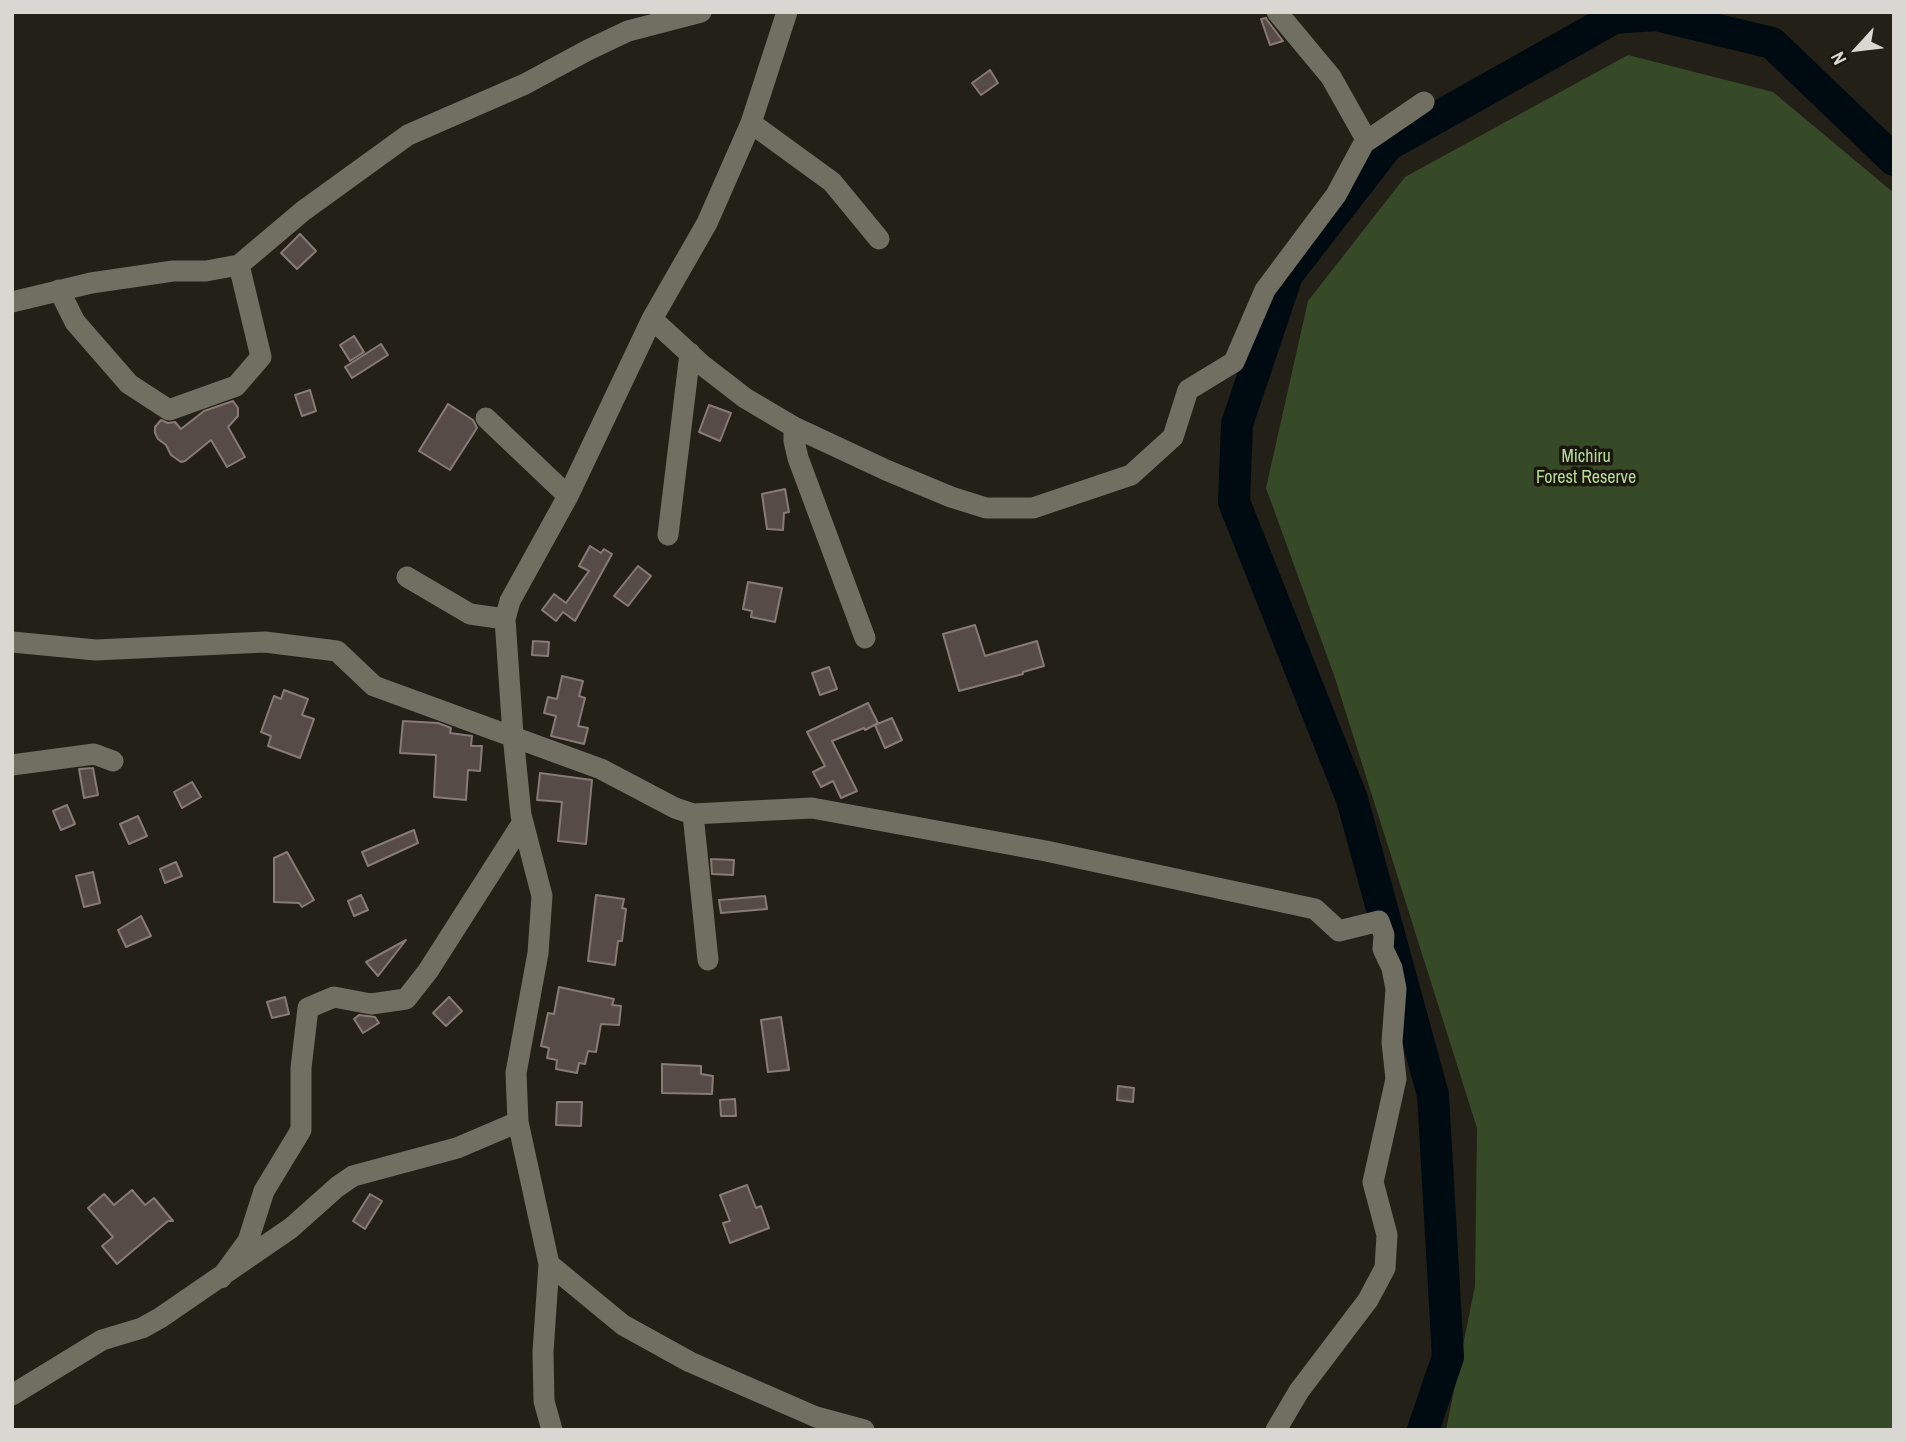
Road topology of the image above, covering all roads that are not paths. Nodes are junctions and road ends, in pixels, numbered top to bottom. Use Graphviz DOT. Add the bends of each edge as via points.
graph roads {
  1 [pos="701,12"];
  2 [pos="787,12"];
  3 [pos="1277,12"];
  4 [pos="1424,102"];
  5 [pos="751,123"];
  6 [pos="1367,141"];
  7 [pos="879,239"];
  8 [pos="239,265"];
  9 [pos="59,290"];
  10 [pos="12,302"];
  11 [pos="652,319"];
  12 [pos="690,353"];
  13 [pos="486,418"];
  14 [pos="794,427"];
  15 [pos="568,496"];
  16 [pos="668,535"];
  17 [pos="407,576"];
  18 [pos="505,619"];
  19 [pos="865,638"];
  20 [pos="12,642"];
  21 [pos="513,735"];
  22 [pos="113,761"];
  23 [pos="12,765"];
  24 [pos="693,814"];
  25 [pos="523,822"];
  26 [pos="708,961"];
  27 [pos="518,1122"];
  28 [pos="549,1264"];
  29 [pos="221,1278"];
  30 [pos="12,1395"];
  31 [pos="552,1430"];
  32 [pos="864,1430"];
  33 [pos="1276,1430"];
  1 -- 8 [label="street" via="628,31 525,84 408,135 303,211"];
  2 -- 5 [label="street"];
  3 -- 6 [label="street" via="1331,77"];
  4 -- 6 [label="street"];
  5 -- 7 [label="street" via="832,182"];
  5 -- 11 [label="street" via="707,223"];
  6 -- 14 [label="street" via="1336,195 1265,290 1234,362 1188,390 1173,437 1131,475 1033,508 986,508 886,470"];
  8 -- 9 [label="street"];
  8 -- 9 [label="street" via="261,357 236,386 170,410 129,384 75,322"];
  9 -- 10 [label="street"];
  11 -- 12 [label="street"];
  11 -- 15 [label="street"];
  12 -- 14 [label="street" via="745,398"];
  12 -- 16 [label="street"];
  13 -- 15 [label="street"];
  14 -- 19 [label="street" via="798,458"];
  15 -- 18 [label="street" via="510,601"];
  17 -- 18 [label="street" via="470,614"];
  18 -- 21 [label="street"];
  20 -- 21 [label="street" via="96,650 265,642 337,651 374,686"];
  21 -- 24 [label="street" via="601,769"];
  21 -- 25 [label="street"];
  22 -- 23 [label="street" via="94,754"];
  24 -- 26 [label="street"];
  24 -- 33 [label="street" via="812,808 1046,851 1315,909 1339,931 1379,921 1396,989 1392,1041 1396,1079 1373,1182 1387,1235 1385,1268 1368,1300"];
  25 -- 27 [label="street" via="542,895 538,953 516,1073"];
  25 -- 29 [label="street" via="428,971 405,999 371,1004 334,997 308,1008 301,1130 264,1191 248,1241"];
  27 -- 28 [label="street"];
  27 -- 29 [label="street" via="457,1148 353,1176"];
  28 -- 31 [label="street" via="544,1401"];
  28 -- 32 [label="street" via="623,1325 690,1362 816,1417"];
  29 -- 30 [label="street" via="142,1328 102,1340"];
}
